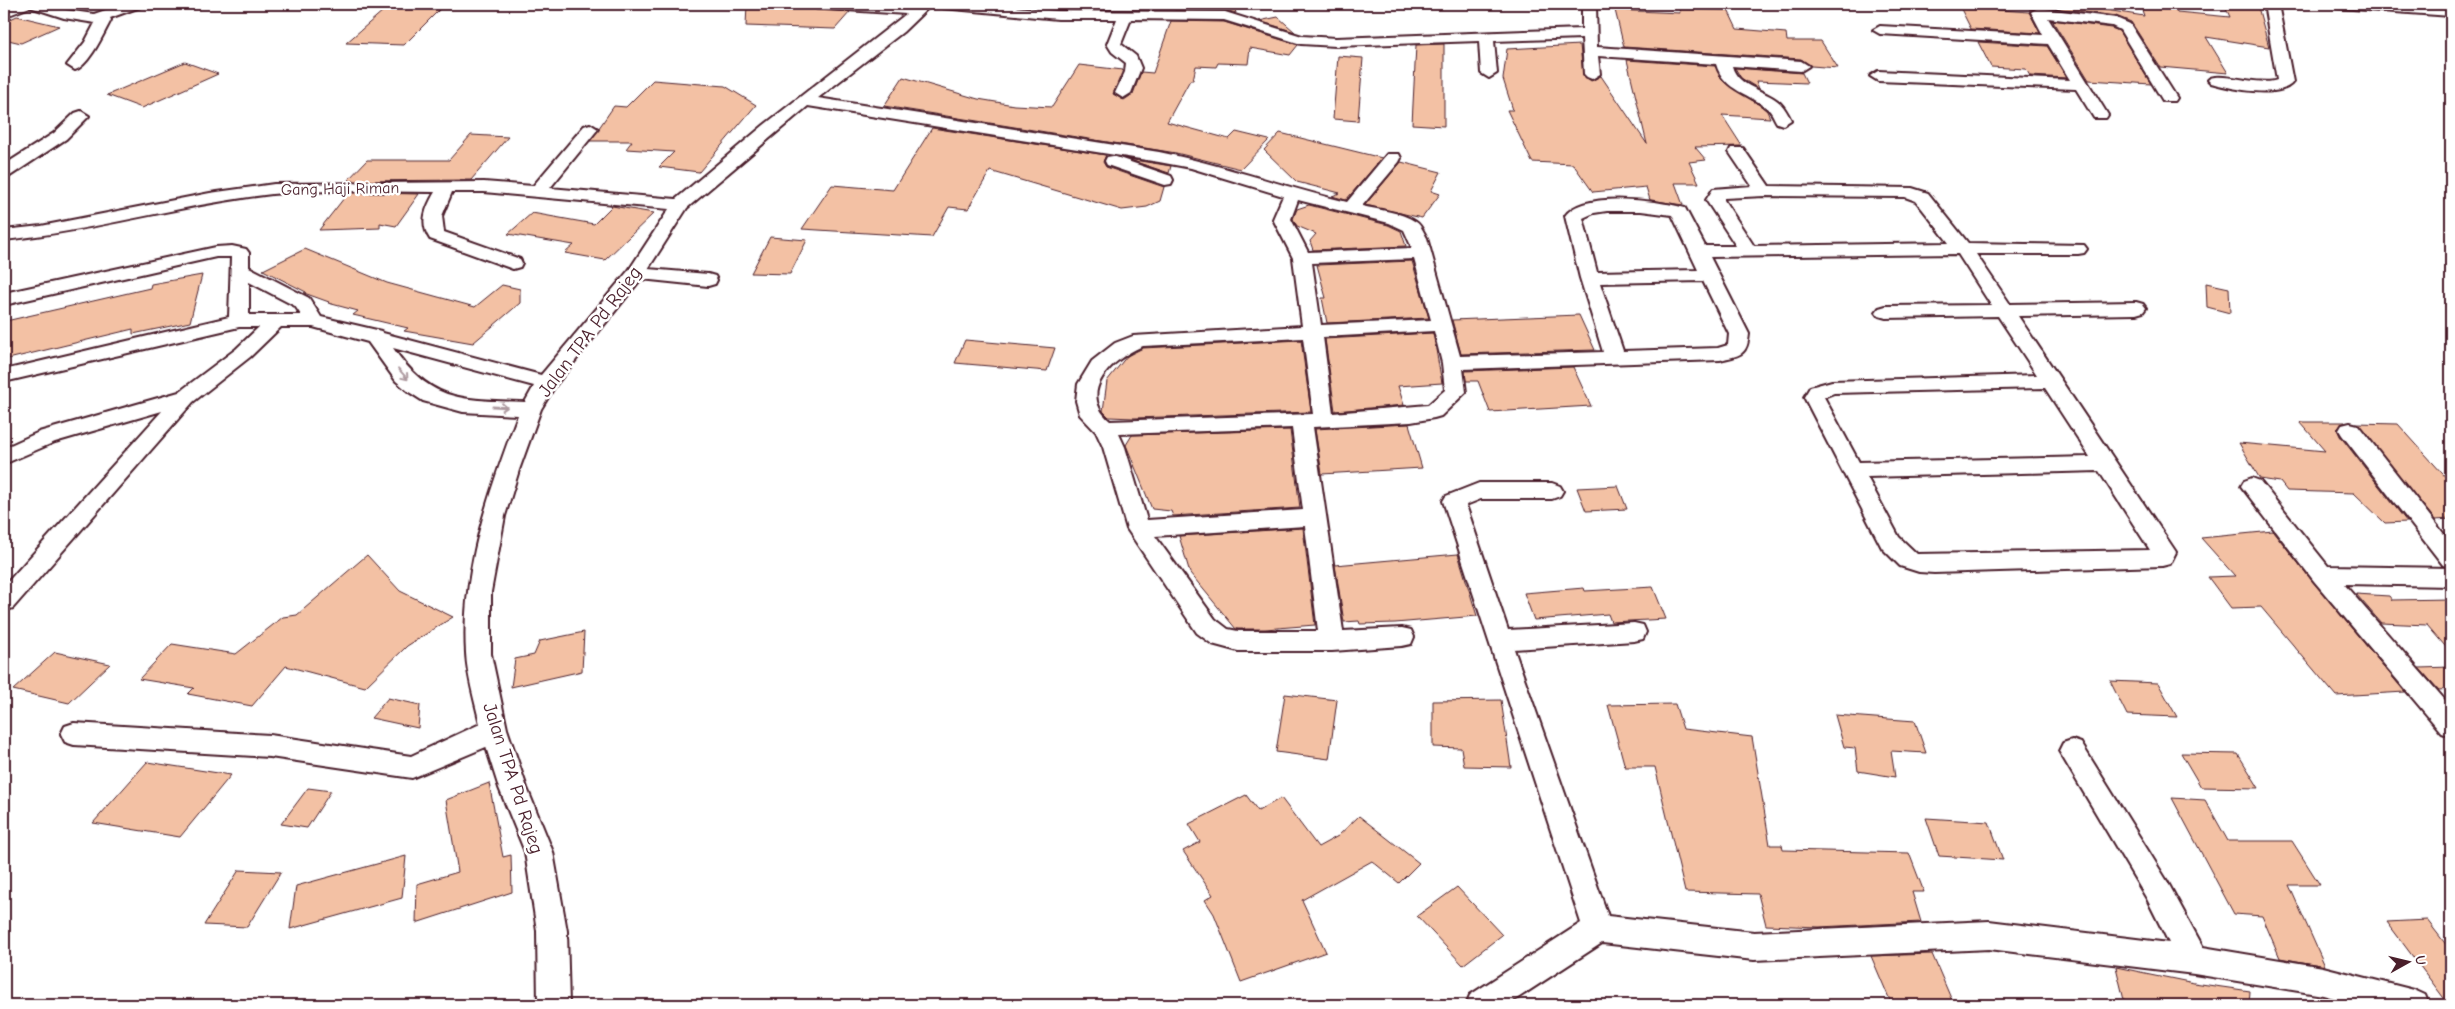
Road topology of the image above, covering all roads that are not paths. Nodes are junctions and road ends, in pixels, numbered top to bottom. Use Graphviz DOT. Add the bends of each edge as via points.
graph roads {
  1 [pos="25,4"];
  2 [pos="35,4"];
  3 [pos="135,4"];
  4 [pos="816,4"];
  5 [pos="943,4"];
  6 [pos="1237,4"];
  7 [pos="1589,4"];
  8 [pos="2271,4"];
  9 [pos="2338,4"];
  10 [pos="921,7"];
  11 [pos="2033,8"];
  12 [pos="1095,10"];
  13 [pos="2451,12"];
  14 [pos="4,14"];
  15 [pos="1126,15"];
  16 [pos="97,18"];
  17 [pos="1238,20"];
  18 [pos="1880,30"];
  19 [pos="1590,33"];
  20 [pos="1486,38"];
  21 [pos="2053,40"];
  22 [pos="1590,51"];
  23 [pos="1723,61"];
  24 [pos="75,65"];
  25 [pos="1801,66"];
  26 [pos="1489,73"];
  27 [pos="1592,74"];
  28 [pos="1878,76"];
  29 [pos="2216,80"];
  30 [pos="2081,85"];
  31 [pos="1123,93"];
  32 [pos="2170,98"];
  33 [pos="806,101"];
  34 [pos="2100,115"];
  35 [pos="82,116"];
  36 [pos="1783,120"];
  37 [pos="590,129"];
  38 [pos="1086,146"];
  39 [pos="1737,152"];
  40 [pos="1393,158"];
  41 [pos="4,172"];
  42 [pos="1164,180"];
  43 [pos="447,187"];
  44 [pos="1764,191"];
  45 [pos="536,192"];
  46 [pos="1294,194"];
  47 [pos="680,205"];
  48 [pos="1352,208"];
  49 [pos="4,235"];
  50 [pos="1963,248"];
  51 [pos="2078,249"];
  52 [pos="1748,250"];
  53 [pos="1699,252"];
  54 [pos="1422,253"];
  55 [pos="1302,258"];
  56 [pos="513,263"];
  57 [pos="239,269"];
  58 [pos="636,273"];
  59 [pos="1710,275"];
  60 [pos="1588,278"];
  61 [pos="708,280"];
  62 [pos="4,299"];
  63 [pos="2136,308"];
  64 [pos="2004,310"];
  65 [pos="1886,312"];
  66 [pos="277,320"];
  67 [pos="314,320"];
  68 [pos="239,321"];
  69 [pos="1442,325"];
  70 [pos="1313,331"];
  71 [pos="374,335"];
  72 [pos="1615,357"];
  73 [pos="1452,363"];
  74 [pos="4,376"];
  75 [pos="2051,381"];
  76 [pos="546,383"];
  77 [pos="186,397"];
  78 [pos="531,409"];
  79 [pos="1313,421"];
  80 [pos="1105,428"];
  81 [pos="2350,430"];
  82 [pos="4,457"];
  83 [pos="2106,464"];
  84 [pos="1852,470"];
  85 [pos="2252,486"];
  86 [pos="1552,491"];
  87 [pos="1315,517"];
  88 [pos="1138,529"];
  89 [pos="2451,559"];
  90 [pos="2322,575"];
  91 [pos="2451,577"];
  92 [pos="4,602"];
  93 [pos="1634,632"];
  94 [pos="1402,637"];
  95 [pos="1499,640"];
  96 [pos="1332,641"];
  97 [pos="2451,725"];
  98 [pos="494,729"];
  99 [pos="74,734"];
  100 [pos="2072,751"];
  101 [pos="1598,929"];
  102 [pos="2194,960"];
  103 [pos="554,1005"];
  104 [pos="1481,1005"];
  105 [pos="2414,1005"];
  1 -- 14 [label="street"];
  2 -- 16 [label="street" via="79,18"];
  3 -- 16 [label="street"];
  4 -- 10 [label="street"];
  5 -- 12 [label="street" via="1029,13"];
  6 -- 17 [label="street"];
  7 -- 19 [label="street"];
  8 -- 29 [label="street" via="2284,82 2264,86"];
  9 -- 13 [label="street"];
  10 -- 33 [label="street, Jalan TPA Pd Rajeg"];
  11 -- 21 [label="street"];
  11 -- 32 [label="street" via="2121,24"];
  12 -- 15 [label="street"];
  15 -- 17 [label="street" via="1210,15"];
  15 -- 31 [label="street" via="1114,44 1116,49 1132,59 1135,66"];
  16 -- 24 [label="street" via="103,19 103,24"];
  17 -- 20 [label="street" via="1285,36 1316,42"];
  18 -- 21 [label="street"];
  19 -- 20 [label="street"];
  19 -- 22 [label="street"];
  20 -- 26 [label="street"];
  21 -- 30 [label="street"];
  22 -- 23 [label="street"];
  22 -- 27 [label="street"];
  23 -- 25 [label="street"];
  23 -- 36 [label="street" via="1724,69 1742,90 1777,109"];
  28 -- 30 [label="street"];
  30 -- 34 [label="street"];
  33 -- 38 [label="street"];
  33 -- 47 [label="street, Jalan TPA Pd Rajeg"];
  35 -- 41 [label="street" via="60,136"];
  37 -- 45 [label="street"];
  38 -- 42 [label="street" via="1102,157"];
  38 -- 46 [label="street" via="1194,164"];
  39 -- 44 [label="street"];
  40 -- 48 [label="street"];
  43 -- 45 [label="street, Gang Haji Riman"];
  43 -- 49 [label="street, Gang Haji Riman" via="274,190 210,198 41,231"];
  43 -- 56 [label="street" via="432,217 436,235"];
  44 -- 50 [label="street" via="1916,194 1922,197"];
  44 -- 52 [label="street" via="1725,192 1716,196 1718,207"];
  45 -- 47 [label="street, Gang Haji Riman"];
  46 -- 48 [label="street"];
  46 -- 55 [label="street" via="1284,209 1282,219"];
  47 -- 58 [label="street, Jalan TPA Pd Rajeg"];
  48 -- 54 [label="street" via="1411,226"];
  50 -- 51 [label="street"];
  50 -- 52 [label="street"];
  50 -- 64 [label="street"];
  52 -- 53 [label="street"];
  53 -- 59 [label="street"];
  53 -- 60 [label="street" via="1679,212 1660,206 1587,208 1574,216"];
  54 -- 55 [label="street"];
  54 -- 69 [label="street"];
  55 -- 70 [label="street"];
  57 -- 62 [label="street" via="240,253 216,252"];
  57 -- 67 [label="street" via="302,302"];
  57 -- 68 [label="street"];
  58 -- 61 [label="street"];
  58 -- 76 [label="street, Jalan TPA Pd Rajeg"];
  59 -- 60 [label="street"];
  59 -- 72 [label="street" via="1739,334 1738,348 1720,354"];
  60 -- 72 [label="street"];
  63 -- 64 [label="street"];
  64 -- 65 [label="street"];
  64 -- 75 [label="street"];
  66 -- 67 [label="street"];
  66 -- 68 [label="street"];
  66 -- 77 [label="street" via="243,353"];
  67 -- 71 [label="street"];
  68 -- 74 [label="street"];
  69 -- 70 [label="street"];
  69 -- 73 [label="street"];
  70 -- 79 [label="street"];
  70 -- 80 [label="street" via="1158,338 1122,347 1099,365 1088,384 1086,401 1090,415"];
  71 -- 76 [label="street"];
  71 -- 78 [label="street, one-way" via="404,377 439,401"];
  72 -- 73 [label="street"];
  73 -- 79 [label="street" via="1456,392 1434,411"];
  75 -- 83 [label="street"];
  75 -- 84 [label="street" via="1822,388 1814,398"];
  76 -- 78 [label="street, Jalan TPA Pd Rajeg"];
  77 -- 82 [label="street" via="47,437"];
  77 -- 92 [label="street"];
  78 -- 98 [label="street, Jalan TPA Pd Rajeg" via="494,516 479,592 478,654"];
  79 -- 80 [label="street"];
  79 -- 87 [label="street"];
  80 -- 88 [label="street" via="1114,447"];
  81 -- 89 [label="street"];
  83 -- 84 [label="street"];
  83 -- 84 [label="street" via="2164,552 2162,558 1909,562 1890,542"];
  85 -- 90 [label="street"];
  86 -- 95 [label="street" via="1479,491 1454,501"];
  87 -- 88 [label="street"];
  87 -- 96 [label="street"];
  88 -- 96 [label="street" via="1206,626 1221,637 1238,641"];
  90 -- 91 [label="street"];
  90 -- 97 [label="street"];
  93 -- 95 [label="street"];
  94 -- 96 [label="street"];
  95 -- 101 [label="street"];
  98 -- 99 [label="street" via="412,767 270,746"];
  98 -- 103 [label="street, Jalan TPA Pd Rajeg" via="539,852 552,931"];
  100 -- 102 [label="street" via="2157,890"];
  101 -- 102 [label="street" via="1754,946 1990,935"];
  101 -- 104 [label="street"];
  102 -- 105 [label="street" via="2323,981"];
}
